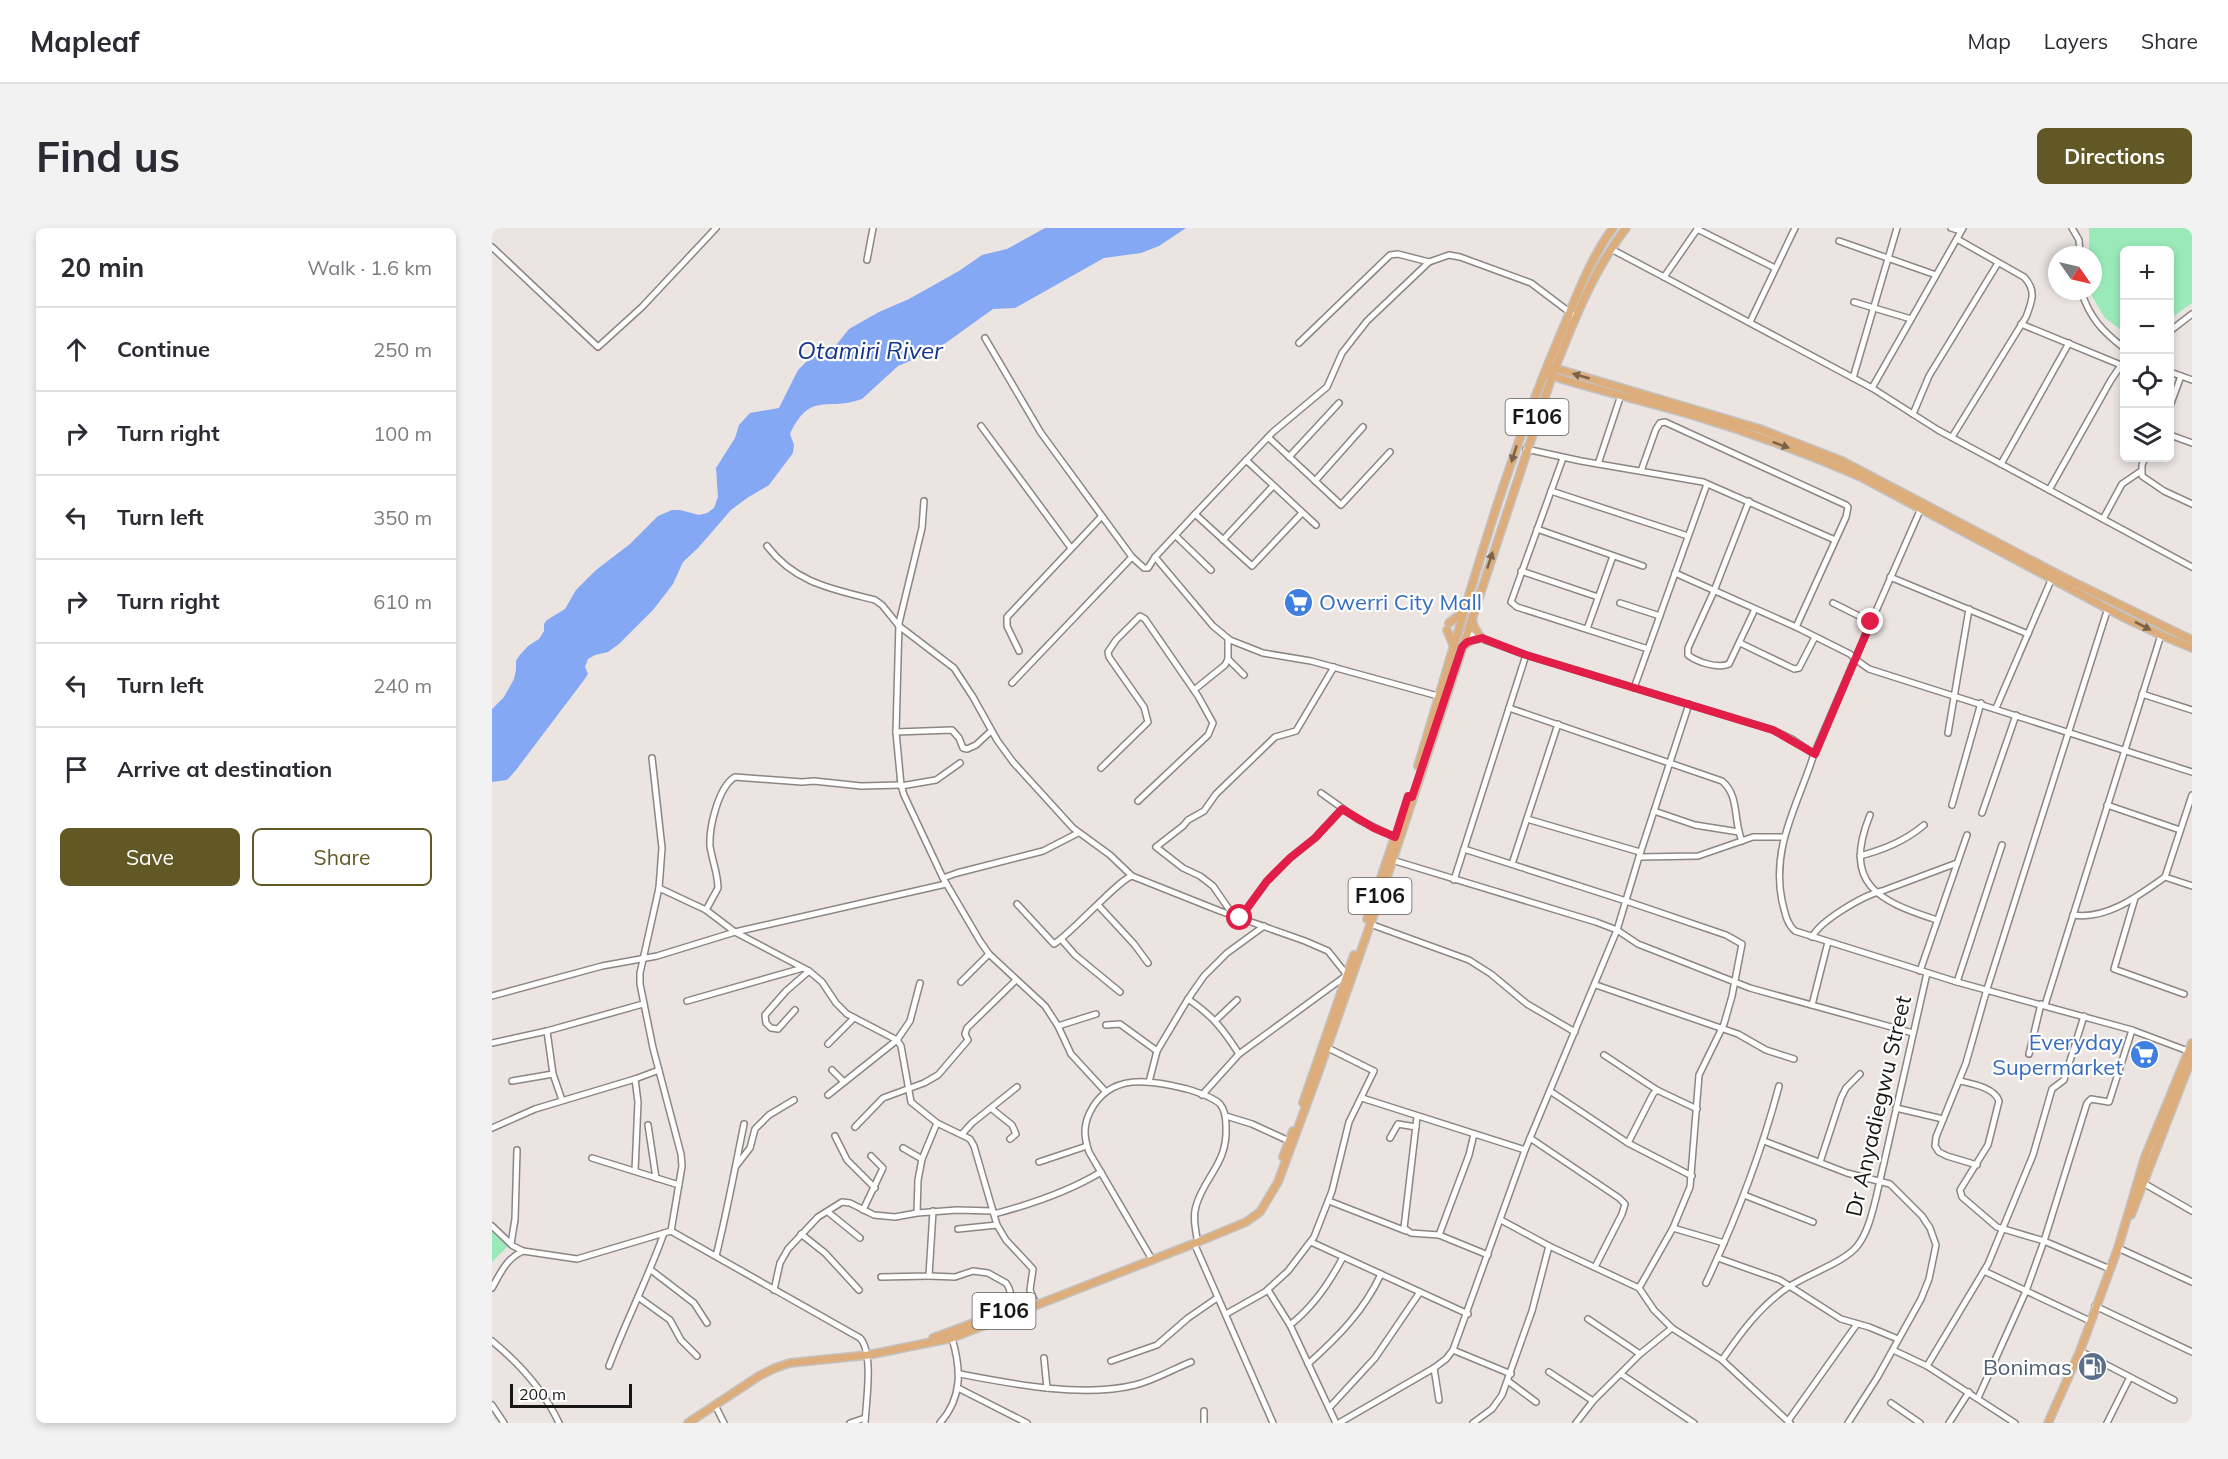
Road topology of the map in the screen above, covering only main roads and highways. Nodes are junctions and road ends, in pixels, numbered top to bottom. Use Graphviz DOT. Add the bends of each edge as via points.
graph roads {
  1 [pos="1613,228"];
  2 [pos="1626,228"];
  3 [pos="1573,315"];
  4 [pos="1551,367"];
  5 [pos="1548,375"];
  6 [pos="1922,506"];
  7 [pos="2096,598"];
  8 [pos="1465,610"];
  9 [pos="1471,616"];
  10 [pos="1462,632"];
  11 [pos="2192,640"];
  12 [pos="1458,647"];
  13 [pos="2192,648"];
  14 [pos="1410,796"];
  15 [pos="1375,903"];
  16 [pos="2192,1042"];
  17 [pos="1324,1046"];
  18 [pos="2191,1057"];
  19 [pos="2189,1074"];
  20 [pos="1300,1119"];
  21 [pos="2149,1158"];
  22 [pos="2122,1234"];
  23 [pos="1195,1240"];
  24 [pos="868,1353"];
  25 [pos="680,1423"];
  26 [pos="688,1423"];
  27 [pos="2048,1423"];
  1 -- 3 [label="main road, F106" via="1599,249"];
  2 -- 3 [label="main road, F106"];
  3 -- 4 [label="main road, F106"];
  4 -- 5 [label="main road, F106"];
  6 -- 4 [label="main road, one-way" via="1842,461 1760,429"];
  5 -- 6 [label="main road, one-way" via="1744,432 1861,477"];
  5 -- 8 [label="main road, F106, one-way" via="1519,440"];
  9 -- 5 [label="main road, F106, one-way"];
  6 -- 7 [label="main road"];
  6 -- 7 [label="main road"];
  7 -- 11 [label="main road"];
  7 -- 13 [label="main road, one-way" via="2108,608"];
  8 -- 10 [label="main road, F106"];
  8 -- 12 [label="main road" via="1448,627"];
  9 -- 10 [label="main road, F106"];
  9 -- 12 [label="main road" via="1482,638"];
  10 -- 12 [label="main road, F106"];
  12 -- 14 [label="main road, F106"];
  12 -- 14 [label="main road, F106" via="1438,696"];
  14 -- 15 [label="main road, F106"];
  14 -- 15 [label="main road, F106" via="1392,861"];
  15 -- 17 [label="main road, F106"];
  15 -- 17 [label="main road, F106"];
  16 -- 18 [label="main road"];
  17 -- 20 [label="main road, F106"];
  18 -- 19 [label="main road"];
  18 -- 21 [label="main road"];
  19 -- 21 [label="main road"];
  20 -- 23 [label="main road, F106" via="1257,1209"];
  20 -- 23 [label="main road, F106" via="1278,1182 1260,1212 1246,1222"];
  21 -- 22 [label="main road"];
  21 -- 22 [label="main road" via="2145,1184"];
  22 -- 27 [label="main road" via="2080,1351"];
  23 -- 24 [label="main road, F106" via="944,1335"];
  23 -- 24 [label="main road, F106" via="952,1338"];
  24 -- 25 [label="main road, F106" via="789,1359 773,1364"];
  24 -- 26 [label="main road, F106" via="775,1368"];
}
